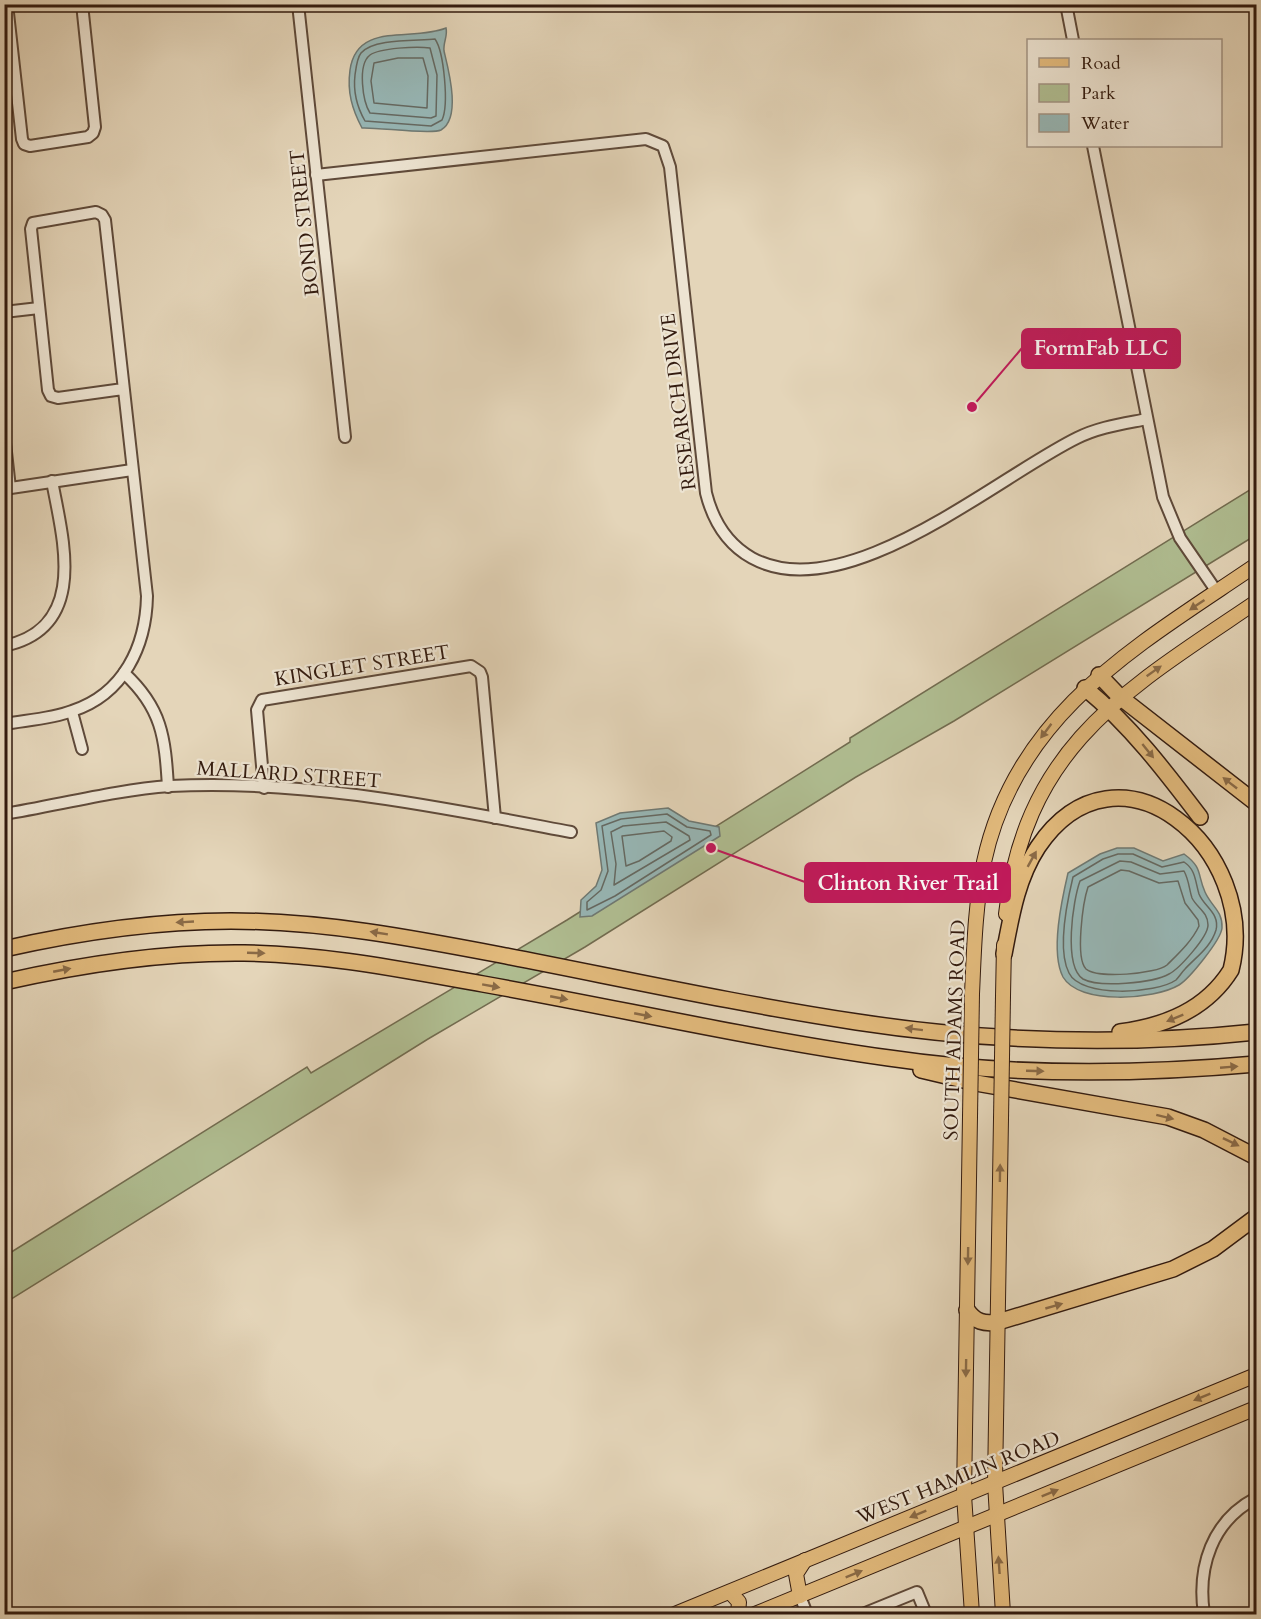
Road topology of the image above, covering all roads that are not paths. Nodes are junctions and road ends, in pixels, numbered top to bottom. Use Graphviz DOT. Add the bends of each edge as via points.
graph roads {
  1 [pos="7,4"];
  2 [pos="82,4"];
  3 [pos="298,4"];
  4 [pos="1066,4"];
  5 [pos="7,26"];
  6 [pos="1073,39"];
  7 [pos="1093,147"];
  8 [pos="316,175"];
  9 [pos="39,308"];
  10 [pos="4,312"];
  11 [pos="123,389"];
  12 [pos="1147,419"];
  13 [pos="4,434"];
  14 [pos="345,437"];
  15 [pos="132,470"];
  16 [pos="52,481"];
  17 [pos="7,488"];
  18 [pos="1257,565"];
  19 [pos="1217,592"];
  20 [pos="1257,602"];
  21 [pos="4,646"];
  22 [pos="124,673"];
  23 [pos="1099,675"];
  24 [pos="1085,688"];
  25 [pos="1114,702"];
  26 [pos="72,712"];
  27 [pos="4,724"];
  28 [pos="82,750"];
  29 [pos="168,787"];
  30 [pos="264,788"];
  31 [pos="1257,803"];
  32 [pos="4,814"];
  33 [pos="495,818"];
  34 [pos="571,832"];
  35 [pos="1245,902"];
  36 [pos="4,949"];
  37 [pos="1004,954"];
  38 [pos="4,982"];
  39 [pos="1257,1032"];
  40 [pos="1056,1039"];
  41 [pos="851,1053"];
  42 [pos="1257,1064"];
  43 [pos="1257,1157"];
  44 [pos="1257,1217"];
  45 [pos="967,1310"];
  46 [pos="998,1322"];
  47 [pos="1256,1375"];
  48 [pos="1256,1408"];
  49 [pos="995,1483"];
  50 [pos="964,1495"];
  51 [pos="1257,1498"];
  52 [pos="996,1515"];
  53 [pos="965,1528"];
  54 [pos="805,1560"];
  55 [pos="730,1592"];
  56 [pos="800,1596"];
  57 [pos="675,1614"];
  58 [pos="738,1614"];
  59 [pos="755,1614"];
  60 [pos="807,1614"];
  61 [pos="863,1614"];
  62 [pos="926,1614"];
  63 [pos="972,1614"];
  64 [pos="1003,1614"];
  65 [pos="1204,1614"];
  1 -- 5 [label="street"];
  2 -- 5 [label="street" via="95,127 88,137 24,144"];
  3 -- 8 [label="street, BOND STREET"];
  4 -- 6 [label="street"];
  7 -- 12 [label="street"];
  8 -- 12 [label="street, RESEARCH DRIVE" via="646,139 663,146 670,167 706,494 728,539 746,555 765,564 792,570 812,568 885,548 948,517 1075,439"];
  8 -- 14 [label="street, BOND STREET"];
  9 -- 10 [label="street"];
  9 -- 11 [label="street" via="51,396"];
  9 -- 11 [label="street" via="33,223 96,212 102,215"];
  11 -- 15 [label="street"];
  12 -- 19 [label="street" via="1167,511 1180,538"];
  13 -- 17 [label="street"];
  15 -- 16 [label="street"];
  15 -- 22 [label="street" via="147,596 146,620 137,652"];
  16 -- 17 [label="street"];
  16 -- 21 [label="street" via="64,555 64,591 38,631"];
  18 -- 19 [label="main road, SOUTH ADAMS ROAD"];
  19 -- 23 [label="main road, SOUTH ADAMS ROAD, one-way" via="1135,646"];
  25 -- 20 [label="main road, one-way"];
  22 -- 26 [label="street" via="102,694"];
  22 -- 29 [label="street" via="141,688 155,710 165,747"];
  23 -- 24 [label="main road, SOUTH ADAMS ROAD"];
  23 -- 25 [label="highway"];
  24 -- 25 [label="highway"];
  24 -- 45 [label="main road, SOUTH ADAMS ROAD, one-way, bridge" via="1058,715 1033,749 998,818 984,860 972,994"];
  31 -- 25 [label="highway, one-way"];
  25 -- 37 [label="main road" via="1062,760 1035,808 1014,867"];
  25 -- 37 [label="highway" via="1139,741 1210,829 1177,808 1144,799 1098,803 1068,818 1039,846 1026,868"];
  26 -- 27 [label="street"];
  26 -- 28 [label="street"];
  29 -- 30 [label="street, MALLARD STREET"];
  29 -- 32 [label="street, MALLARD STREET"];
  30 -- 33 [label="street, MALLARD STREET" via="381,798"];
  30 -- 33 [label="street, KINGLET STREET" via="257,719 262,700 471,666 482,677"];
  33 -- 34 [label="street, MALLARD STREET"];
  35 -- 40 [label="highway, one-way" via="1244,936 1234,965 1215,991 1196,1007 1153,1026"];
  40 -- 36 [label="highway, one-way" via="856,1022 346,928 232,921 115,928"];
  46 -- 37 [label="main road, one-way, bridge"];
  38 -- 41 [label="highway, one-way" via="112,961 227,953 314,956"];
  39 -- 40 [label="highway" via="1155,1039"];
  41 -- 42 [label="highway, one-way" via="980,1068 1073,1072"];
  41 -- 43 [label="highway, one-way" via="976,1083 1168,1117"];
  46 -- 44 [label="highway, one-way" via="1173,1269 1213,1249"];
  45 -- 46 [label="highway" via="983,1323"];
  45 -- 50 [label="main road, SOUTH ADAMS ROAD, one-way"];
  46 -- 49 [label="main road"];
  47 -- 49 [label="main road, WEST HAMLIN ROAD, one-way"];
  52 -- 48 [label="main road, one-way"];
  49 -- 50 [label="main road, WEST HAMLIN ROAD"];
  49 -- 52 [label="main road"];
  50 -- 53 [label="main road, SOUTH ADAMS ROAD"];
  50 -- 54 [label="main road, WEST HAMLIN ROAD, one-way"];
  51 -- 65 [label="street" via="1228,1519 1209,1548 1202,1579"];
  52 -- 53 [label="main road"];
  64 -- 52 [label="main road, one-way"];
  56 -- 53 [label="main road, one-way"];
  53 -- 63 [label="main road, SOUTH ADAMS ROAD"];
  54 -- 55 [label="main road, WEST HAMLIN ROAD"];
  54 -- 56 [label="main road" via="796,1574"];
  55 -- 57 [label="main road, WEST HAMLIN ROAD"];
  55 -- 58 [label="main road" via="739,1602"];
  56 -- 59 [label="main road"];
  56 -- 60 [label="street"];
  61 -- 62 [label="street" via="917,1592"];
}
